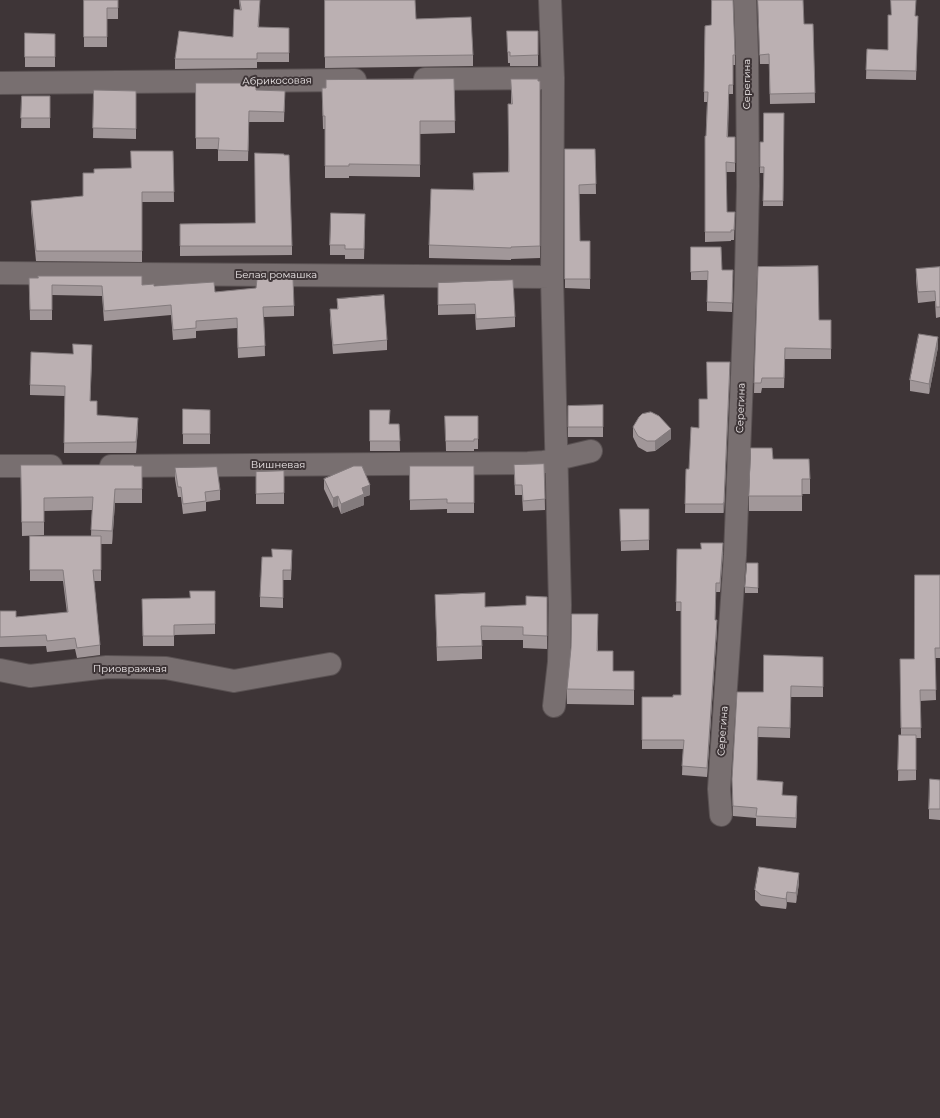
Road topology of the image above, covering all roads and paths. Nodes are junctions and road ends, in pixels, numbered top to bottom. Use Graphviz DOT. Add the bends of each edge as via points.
graph roads {
  1 [pos="550,0"];
  2 [pos="745,0"];
  3 [pos="553,78"];
  4 [pos="405,79"];
  5 [pos="374,80"];
  6 [pos="0,83"];
  7 [pos="0,273"];
  8 [pos="552,277"];
  9 [pos="591,451"];
  10 [pos="556,460"];
  11 [pos="0,466"];
  12 [pos="330,664"];
  13 [pos="0,670"];
  14 [pos="554,706"];
  15 [pos="721,815"];
  1 -- 3 [label="street"];
  2 -- 15 [label="street, Серегина" via="748,186 746,275 735,555 719,789"];
  3 -- 4 [label="street"];
  3 -- 8 [label="street"];
  5 -- 6 [label="street, Абрикосовая"];
  7 -- 8 [label="street, Белая ромашка"];
  8 -- 10 [label="street"];
  9 -- 10 [label="street, Вишневая"];
  10 -- 11 [label="street, Вишневая" via="528,464"];
  10 -- 14 [label="street" via="560,605 559,662"];
  12 -- 13 [label="street, Приовражная" via="234,681 166,668 107,667 30,676"];
}
